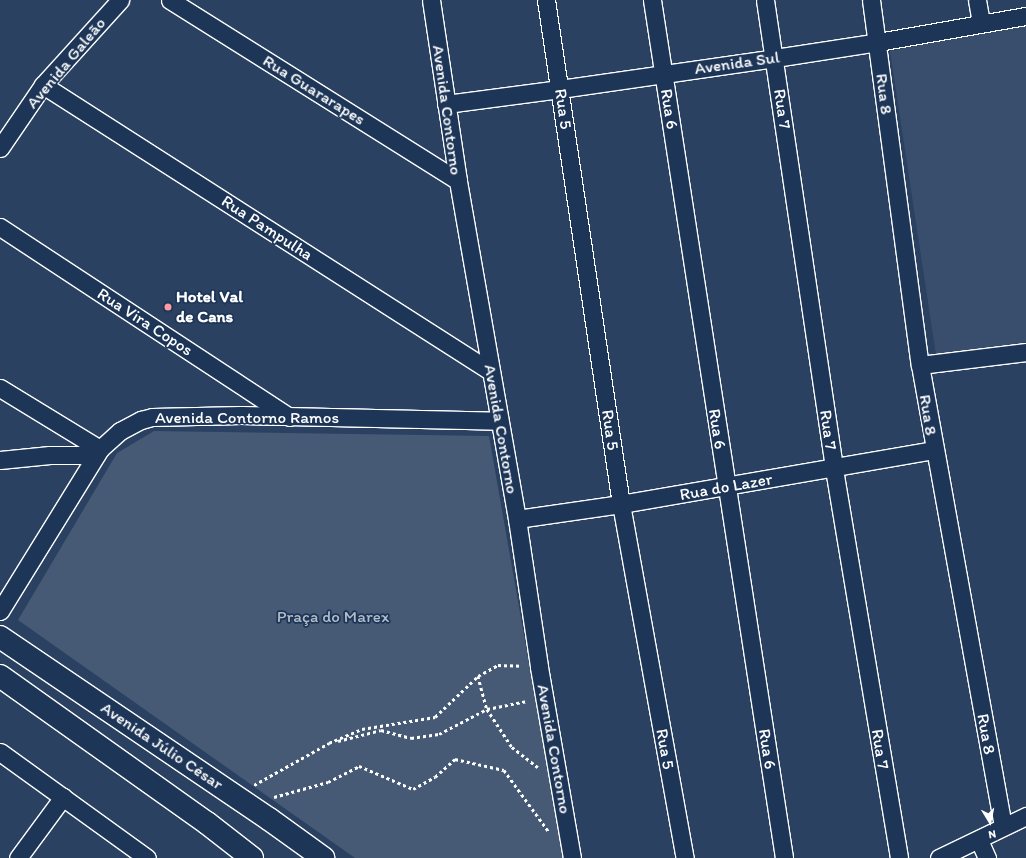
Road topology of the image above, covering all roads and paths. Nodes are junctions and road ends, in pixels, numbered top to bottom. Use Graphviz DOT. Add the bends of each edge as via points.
graph roads {
  1 [pos="120,0"];
  2 [pos="170,0"];
  3 [pos="431,0"];
  4 [pos="546,0"];
  5 [pos="652,0"];
  6 [pos="765,0"];
  7 [pos="871,0"];
  8 [pos="977,0"];
  9 [pos="1026,16"];
  10 [pos="981,23"];
  11 [pos="878,42"];
  12 [pos="775,58"];
  13 [pos="663,74"];
  14 [pos="43,85"];
  15 [pos="560,89"];
  16 [pos="446,104"];
  17 [pos="0,148"];
  18 [pos="458,181"];
  19 [pos="0,227"];
  20 [pos="1026,352"];
  21 [pos="920,365"];
  22 [pos="490,371"];
  23 [pos="0,388"];
  24 [pos="290,417"];
  25 [pos="499,421"];
  26 [pos="934,450"];
  27 [pos="98,452"];
  28 [pos="0,460"];
  29 [pos="834,469"];
  30 [pos="726,487"];
  31 [pos="621,504"];
  32 [pos="517,519"];
  33 [pos="0,611"];
  34 [pos="0,637"];
  35 [pos="540,667"];
  36 [pos="0,676"];
  37 [pos="478,676"];
  38 [pos="545,698"];
  39 [pos="487,709"];
  40 [pos="329,743"];
  41 [pos="0,752"];
  42 [pos="560,784"];
  43 [pos="63,797"];
  44 [pos="241,800"];
  45 [pos="1026,816"];
  46 [pos="1003,827"];
  47 [pos="550,833"];
  48 [pos="979,840"];
  49 [pos="18,858"];
  50 [pos="147,858"];
  51 [pos="252,858"];
  52 [pos="323,858"];
  53 [pos="572,858"];
  54 [pos="684,858"];
  55 [pos="784,858"];
  56 [pos="898,858"];
  57 [pos="939,858"];
  58 [pos="987,858"];
  1 -- 14 [label="street, Avenida Galeão"];
  2 -- 18 [label="street, Rua Guararapes"];
  3 -- 16 [label="street, Avenida Contorno"];
  4 -- 15 [label="street, Rua 5"];
  5 -- 13 [label="street, Rua 6"];
  6 -- 12 [label="street, Rua 7"];
  7 -- 11 [label="street, Rua 8"];
  8 -- 10 [label="street"];
  9 -- 10 [label="street, Avenida Sul"];
  10 -- 11 [label="street, Avenida Sul"];
  11 -- 12 [label="street, Avenida Sul"];
  11 -- 21 [label="street, Rua 8"];
  12 -- 13 [label="street, Avenida Sul"];
  12 -- 29 [label="street, Rua 7"];
  13 -- 15 [label="street, Avenida Sul"];
  13 -- 30 [label="street, Rua 6"];
  14 -- 17 [label="street, Avenida Galeão"];
  14 -- 22 [label="street, Rua Pampulha"];
  15 -- 16 [label="street, Avenida Sul"];
  15 -- 31 [label="street, Rua 5"];
  16 -- 18 [label="street, Avenida Contorno"];
  18 -- 22 [label="street, Avenida Contorno"];
  19 -- 24 [label="street, Rua Vira Copos"];
  20 -- 21 [label="street"];
  21 -- 26 [label="street, Rua 8"];
  22 -- 25 [label="street, Avenida Contorno"];
  23 -- 27 [label="street"];
  24 -- 25 [label="street, Avenida Contorno Ramos"];
  24 -- 27 [label="street, Avenida Contorno Ramos" via="152,417 120,431"];
  25 -- 32 [label="street, Avenida Contorno"];
  26 -- 29 [label="street, Rua do Lazer"];
  26 -- 46 [label="street, Rua 8"];
  27 -- 28 [label="street"];
  27 -- 33 [label="street, Avenida Contorno Ramos"];
  29 -- 30 [label="street, Rua do Lazer"];
  29 -- 56 [label="street, Rua 7"];
  30 -- 31 [label="street, Rua do Lazer"];
  30 -- 55 [label="street, Rua 6"];
  31 -- 32 [label="street, Rua do Lazer"];
  31 -- 54 [label="street, Rua 5"];
  32 -- 35 [label="street, Avenida Contorno"];
  34 -- 44 [label="main road, Avenida Júlio César"];
  35 -- 37 [label="path" via="498,665"];
  35 -- 38 [label="street, Avenida Contorno"];
  36 -- 51 [label="main road, Avenida Júlio César" via="207,823"];
  37 -- 39 [label="path"];
  37 -- 40 [label="path" via="434,717 362,728"];
  38 -- 39 [label="path"];
  38 -- 42 [label="street, Avenida Contorno"];
  39 -- 40 [label="path" via="439,734 412,738 381,730"];
  39 -- 42 [label="path" via="512,746"];
  40 -- 44 [label="path"];
  41 -- 43 [label="street"];
  42 -- 53 [label="street, Avenida Contorno"];
  43 -- 49 [label="street"];
  43 -- 50 [label="street"];
  44 -- 47 [label="path" via="328,782 359,766 413,790 435,777 456,759 504,770"];
  44 -- 52 [label="main road, Avenida Júlio César"];
  45 -- 46 [label="street"];
  46 -- 48 [label="street"];
  48 -- 57 [label="street"];
  48 -- 58 [label="street"];
}
